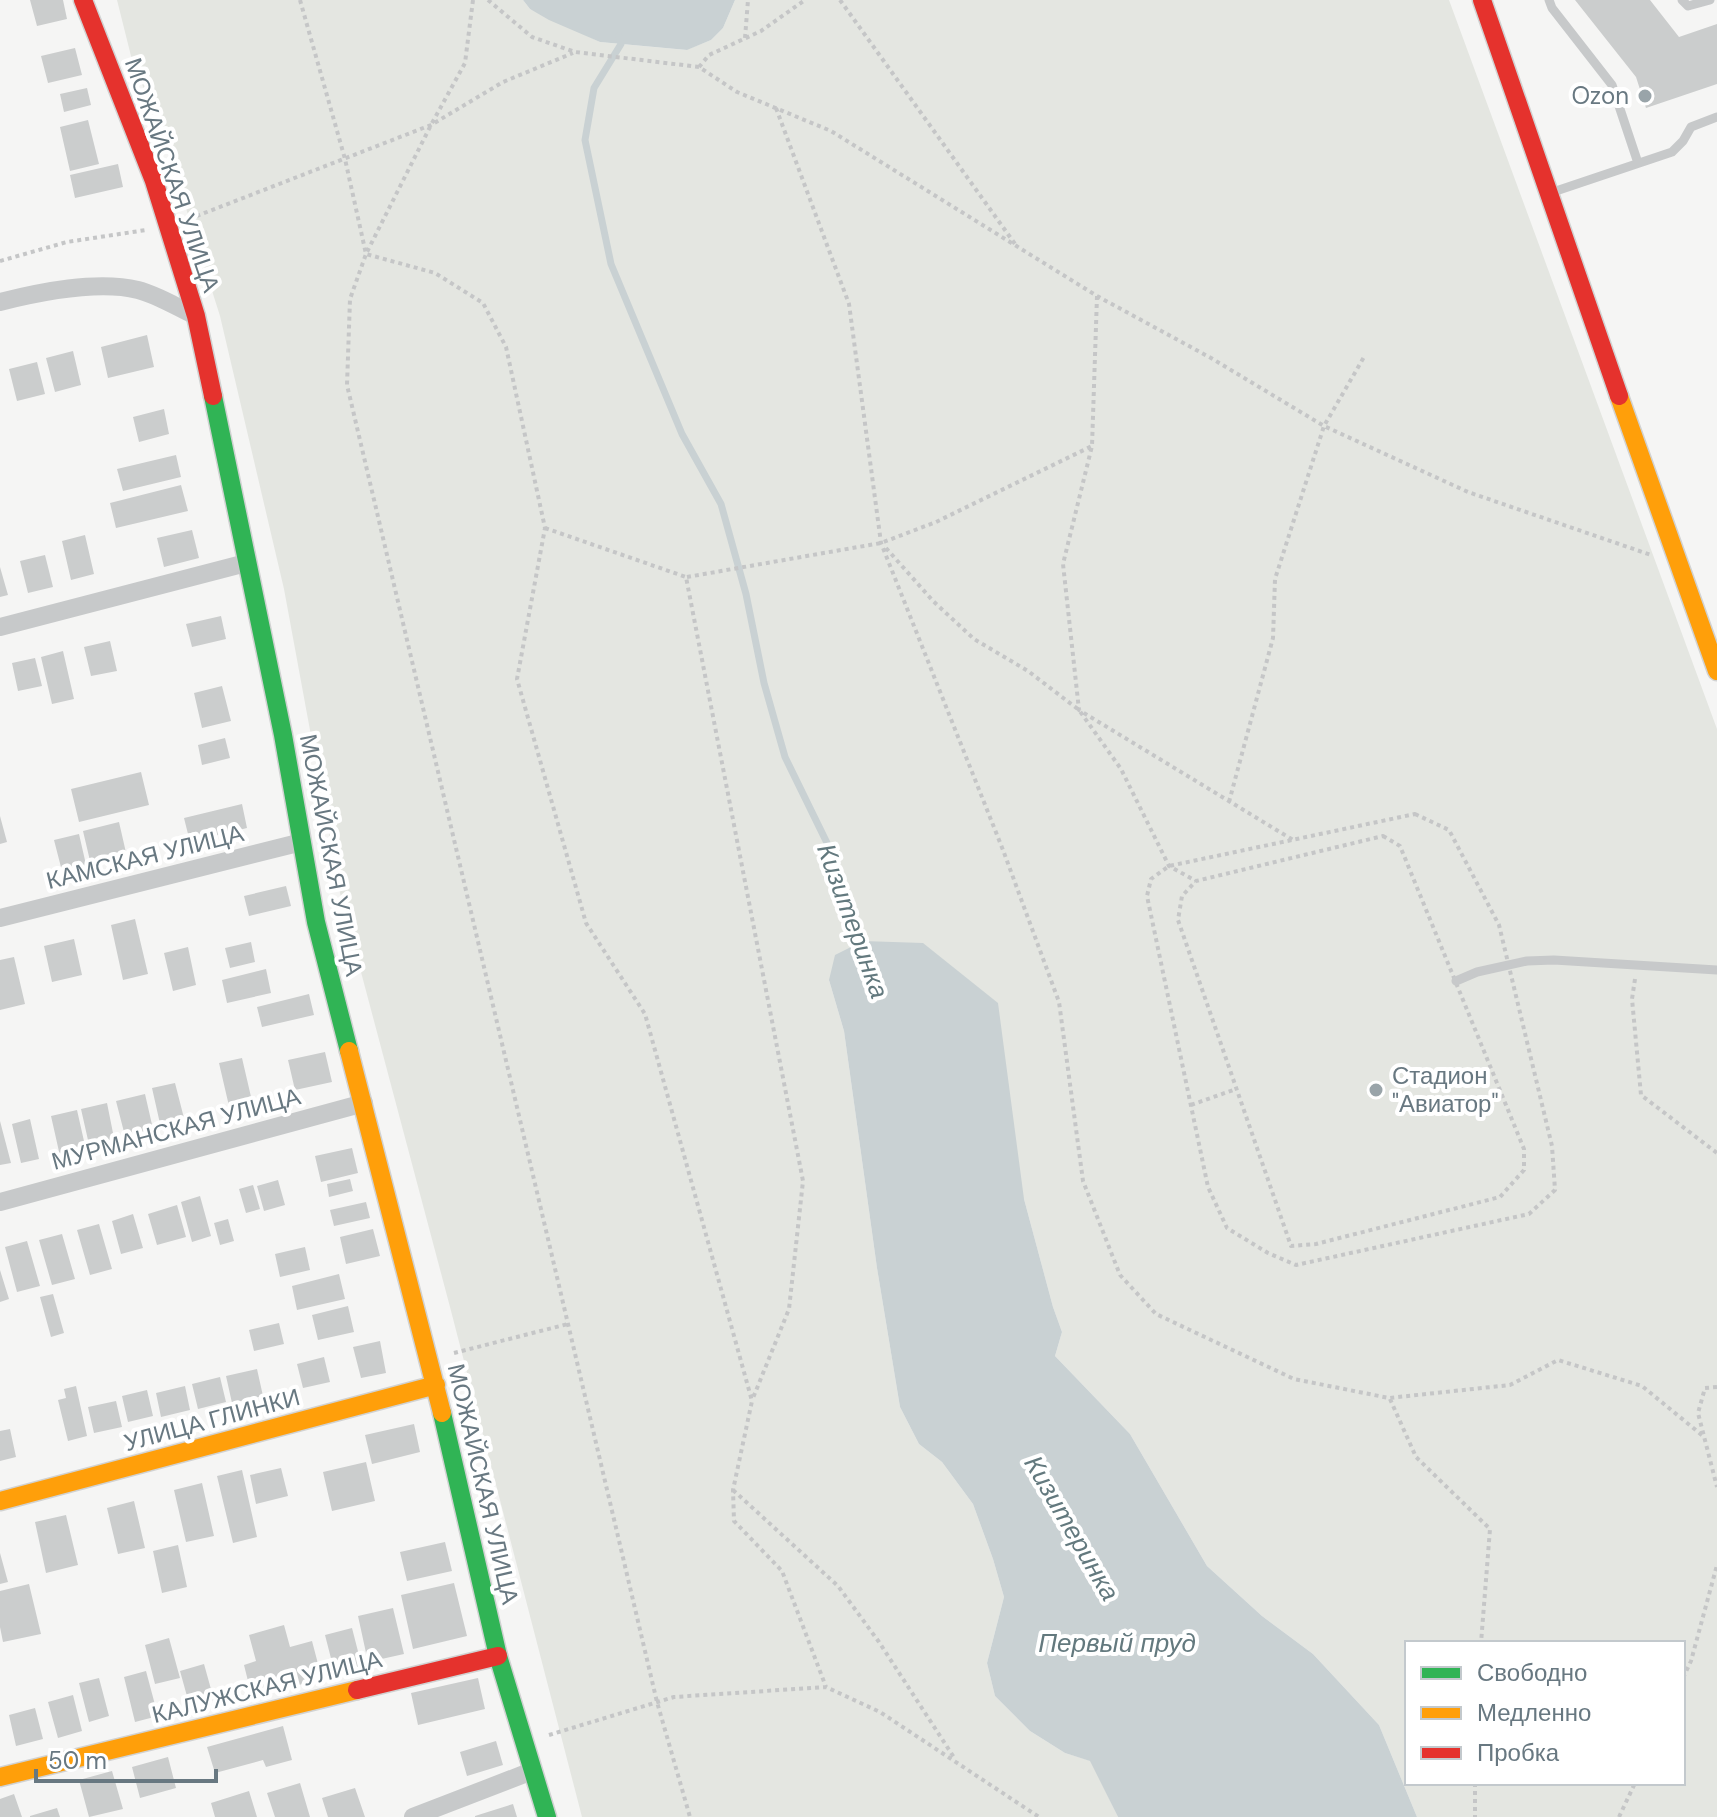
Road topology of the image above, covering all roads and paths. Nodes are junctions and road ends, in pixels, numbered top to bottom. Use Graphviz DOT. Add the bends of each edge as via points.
graph roads {
  1 [pos="83,0"];
  2 [pos="300,0"];
  3 [pos="473,0"];
  4 [pos="488,0"];
  5 [pos="748,0"];
  6 [pos="805,0"];
  7 [pos="840,0"];
  8 [pos="1482,0"];
  9 [pos="1549,0"];
  10 [pos="1682,0"];
  11 [pos="1710,0"];
  12 [pos="745,38"];
  13 [pos="575,52"];
  14 [pos="699,67"];
  15 [pos="776,108"];
  16 [pos="1717,117"];
  17 [pos="431,125"];
  18 [pos="345,159"];
  19 [pos="1638,163"];
  20 [pos="1547,194"];
  21 [pos="169,227"];
  22 [pos="1016,246"];
  23 [pos="366,254"];
  24 [pos="0,261"];
  25 [pos="1097,296"];
  26 [pos="0,302"];
  27 [pos="196,316"];
  28 [pos="1364,357"];
  29 [pos="1324,426"];
  30 [pos="1092,446"];
  31 [pos="545,528"];
  32 [pos="881,543"];
  33 [pos="246,563"];
  34 [pos="1679,564"];
  35 [pos="686,577"];
  36 [pos="0,627"];
  37 [pos="1717,671"];
  38 [pos="1079,710"];
  39 [pos="1229,802"];
  40 [pos="1293,840"];
  41 [pos="302,842"];
  42 [pos="1169,866"];
  43 [pos="1196,881"];
  44 [pos="0,918"];
  45 [pos="1507,965"];
  46 [pos="1637,965"];
  47 [pos="1717,970"];
  48 [pos="1456,981"];
  49 [pos="1236,1089"];
  50 [pos="364,1103"];
  51 [pos="1191,1105"];
  52 [pos="1717,1153"];
  53 [pos="0,1202"];
  54 [pos="568,1324"];
  55 [pos="429,1359"];
  56 [pos="436,1385"];
  57 [pos="1717,1387"];
  58 [pos="1389,1398"];
  59 [pos="752,1401"];
  60 [pos="1703,1436"];
  61 [pos="1717,1487"];
  62 [pos="733,1490"];
  63 [pos="0,1501"];
  64 [pos="1717,1565"];
  65 [pos="1481,1641"];
  66 [pos="498,1656"];
  67 [pos="1685,1674"];
  68 [pos="826,1687"];
  69 [pos="657,1702"];
  70 [pos="524,1743"];
  71 [pos="957,1761"];
  72 [pos="532,1771"];
  73 [pos="0,1777"];
  74 [pos="1475,1785"];
  75 [pos="1634,1785"];
  76 [pos="413,1817"];
  77 [pos="547,1817"];
  78 [pos="690,1817"];
  79 [pos="1039,1817"];
  80 [pos="1475,1817"];
  81 [pos="1619,1817"];
  1 -- 21 [label="street, МОЖАЙСКАЯ УЛИЦА"];
  2 -- 18 [label="path"];
  3 -- 17 [label="path" via="465,63"];
  4 -- 13 [label="path" via="532,37"];
  5 -- 12 [label="path"];
  6 -- 12 [label="path"];
  7 -- 22 [label="path"];
  8 -- 20 [label="street"];
  9 -- 19 [label="lane" via="1612,85"];
  10 -- 11 [label="lane" via="1688,6"];
  12 -- 14 [label="path" via="709,55"];
  13 -- 14 [label="path"];
  13 -- 17 [label="path" via="503,82"];
  14 -- 15 [label="path" via="737,92"];
  15 -- 22 [label="path" via="831,131"];
  15 -- 32 [label="path" via="849,304"];
  16 -- 19 [label="lane" via="1691,127 1672,152"];
  17 -- 18 [label="path"];
  17 -- 23 [label="path"];
  18 -- 21 [label="path"];
  18 -- 23 [label="path"];
  19 -- 20 [label="lane"];
  20 -- 34 [label="street"];
  21 -- 24 [label="path" via="67,242"];
  21 -- 27 [label="street, МОЖАЙСКАЯ УЛИЦА"];
  22 -- 25 [label="path"];
  23 -- 31 [label="path" via="435,273 483,303 506,347"];
  23 -- 54 [label="path" via="350,299 347,385"];
  25 -- 29 [label="path"];
  25 -- 30 [label="path"];
  26 -- 27 [label="street" via="42,292 116,287 140,290"];
  27 -- 33 [label="street, МОЖАЙСКАЯ УЛИЦА"];
  28 -- 29 [label="path"];
  29 -- 34 [label="path" via="1468,492"];
  29 -- 39 [label="path" via="1275,579 1273,638"];
  30 -- 32 [label="path"];
  30 -- 38 [label="path" via="1063,564"];
  31 -- 35 [label="path"];
  31 -- 59 [label="path" via="517,679 586,923 645,1014"];
  32 -- 35 [label="path"];
  32 -- 38 [label="path" via="974,639"];
  32 -- 58 [label="path" via="1059,1002 1083,1181 1120,1275 1156,1314 1294,1379"];
  33 -- 36 [label="street"];
  33 -- 41 [label="street, МОЖАЙСКАЯ УЛИЦА"];
  34 -- 37 [label="street"];
  35 -- 59 [label="path" via="803,1181 789,1309"];
  38 -- 39 [label="path"];
  38 -- 42 [label="path" via="1121,769"];
  39 -- 40 [label="path"];
  40 -- 42 [label="path"];
  40 -- 45 [label="path" via="1415,814 1449,830 1499,925"];
  41 -- 44 [label="street, КАМСКАЯ УЛИЦА"];
  41 -- 50 [label="street, МОЖАЙСКАЯ УЛИЦА" via="316,922"];
  42 -- 43 [label="path"];
  42 -- 51 [label="path" via="1151,879 1147,896"];
  43 -- 48 [label="path" via="1383,836 1400,846"];
  43 -- 49 [label="path" via="1182,896 1178,920"];
  45 -- 46 [label="lane" via="1554,960"];
  45 -- 48 [label="lane"];
  45 -- 51 [label="path" via="1552,1146 1555,1190 1529,1214 1296,1265 1227,1228 1208,1187"];
  46 -- 47 [label="lane"];
  46 -- 52 [label="path" via="1632,999 1641,1095"];
  48 -- 49 [label="path" via="1524,1149 1524,1170 1500,1197 1291,1246"];
  49 -- 51 [label="path"];
  50 -- 53 [label="street, МУРМАНСКАЯ УЛИЦА"];
  50 -- 55 [label="street, МОЖАЙСКАЯ УЛИЦА"];
  54 -- 55 [label="path"];
  54 -- 69 [label="path"];
  55 -- 56 [label="street, МОЖАЙСКАЯ УЛИЦА"];
  56 -- 63 [label="street, УЛИЦА ГЛИНКИ"];
  56 -- 66 [label="street, МОЖАЙСКАЯ УЛИЦА"];
  57 -- 60 [label="path" via="1705,1388 1698,1413"];
  58 -- 60 [label="path" via="1510,1385 1558,1360 1642,1386"];
  58 -- 65 [label="path" via="1416,1457 1490,1529"];
  59 -- 62 [label="path"];
  60 -- 61 [label="path"];
  62 -- 68 [label="path" via="734,1521 782,1571"];
  62 -- 71 [label="path" via="838,1586"];
  64 -- 67 [label="path"];
  66 -- 70 [label="street, МОЖАЙСКАЯ УЛИЦА"];
  66 -- 73 [label="street, КАЛУЖСКАЯ УЛИЦА"];
  68 -- 69 [label="path"];
  68 -- 71 [label="path" via="880,1712"];
  69 -- 70 [label="path"];
  69 -- 78 [label="path"];
  70 -- 72 [label="street, МОЖАЙСКАЯ УЛИЦА"];
  71 -- 79 [label="path"];
  72 -- 76 [label="street"];
  72 -- 77 [label="street, МОЖАЙСКАЯ УЛИЦА"];
  74 -- 80 [label="path"];
  75 -- 81 [label="path"];
}
